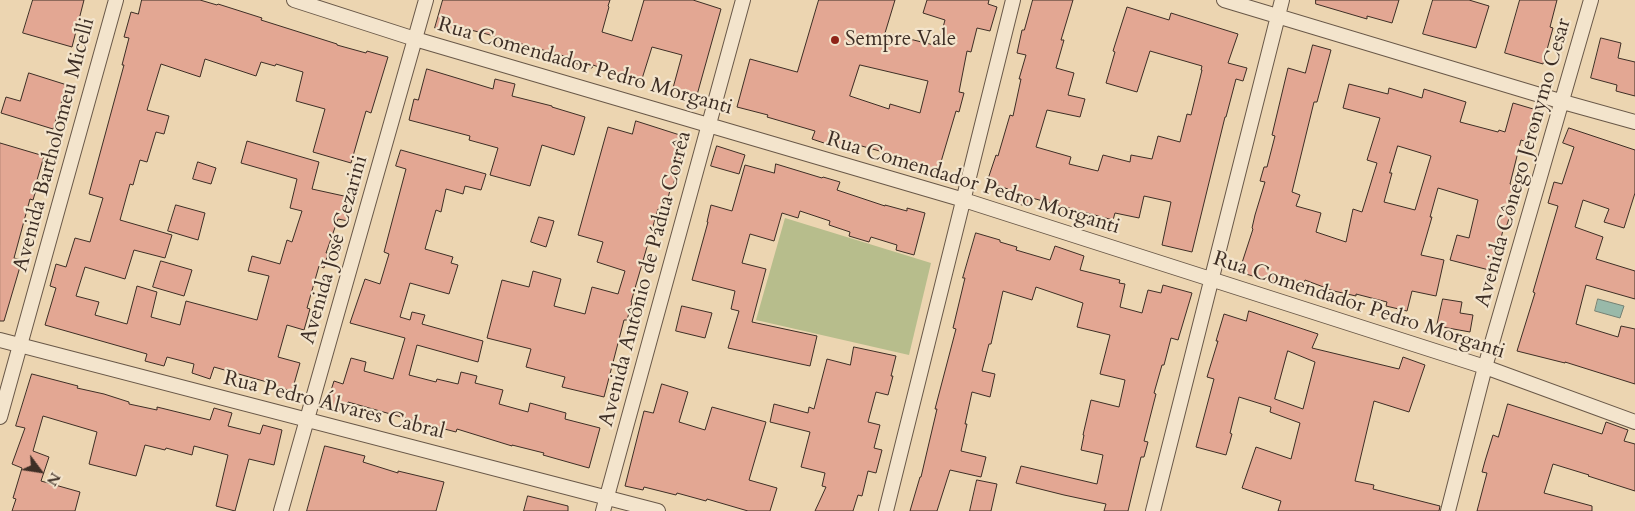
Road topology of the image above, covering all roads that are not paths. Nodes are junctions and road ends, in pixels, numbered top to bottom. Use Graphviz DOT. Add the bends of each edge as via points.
graph roads {
  1 [pos="116,0"];
  2 [pos="294,0"];
  3 [pos="426,0"];
  4 [pos="743,0"];
  5 [pos="1013,0"];
  6 [pos="1224,0"];
  7 [pos="1282,0"];
  8 [pos="1591,0"];
  9 [pos="1278,16"];
  10 [pos="415,39"];
  11 [pos="1563,102"];
  12 [pos="1635,122"];
  13 [pos="709,124"];
  14 [pos="964,200"];
  15 [pos="1211,280"];
  16 [pos="0,340"];
  17 [pos="20,346"];
  18 [pos="1485,367"];
  19 [pos="0,417"];
  20 [pos="307,420"];
  21 [pos="1635,422"];
  22 [pos="607,497"];
  23 [pos="281,511"];
  24 [pos="603,511"];
  25 [pos="658,511"];
  26 [pos="886,511"];
  27 [pos="1153,511"];
  28 [pos="1448,511"];
  1 -- 17 [label="street, Avenida Bartholomeu Micelli"];
  2 -- 10 [label="street, Rua Comendador Pedro Morganti"];
  3 -- 10 [label="street, Avenida José Cezarini"];
  4 -- 13 [label="street, Avenida Antônio de Pádua Corrêa"];
  5 -- 14 [label="street"];
  6 -- 9 [label="street"];
  7 -- 9 [label="street"];
  8 -- 11 [label="street, Avenida Cônego Jeronymo Cesar"];
  9 -- 11 [label="street"];
  9 -- 15 [label="street"];
  10 -- 13 [label="street, Rua Comendador Pedro Morganti"];
  10 -- 20 [label="street, Avenida José Cezarini"];
  11 -- 12 [label="street"];
  11 -- 18 [label="street, Avenida Cônego Jeronymo Cesar"];
  13 -- 14 [label="street, Rua Comendador Pedro Morganti"];
  13 -- 22 [label="street, Avenida Antônio de Pádua Corrêa"];
  14 -- 15 [label="street, Rua Comendador Pedro Morganti"];
  14 -- 26 [label="street"];
  15 -- 18 [label="street, Rua Comendador Pedro Morganti"];
  15 -- 27 [label="street"];
  16 -- 17 [label="street, Rua Pedro Álvares Cabral"];
  17 -- 19 [label="street, Avenida Bartholomeu Micelli"];
  17 -- 20 [label="street, Rua Pedro Álvares Cabral"];
  18 -- 21 [label="street, Rua Comendador Pedro Morganti"];
  18 -- 28 [label="street, Avenida Cônego Jeronymo Cesar"];
  20 -- 22 [label="street, Rua Pedro Álvares Cabral"];
  20 -- 23 [label="street, Avenida José Cezarini"];
  22 -- 24 [label="street, Avenida Antônio de Pádua Corrêa"];
  22 -- 25 [label="street, Rua Pedro Álvares Cabral"];
}
